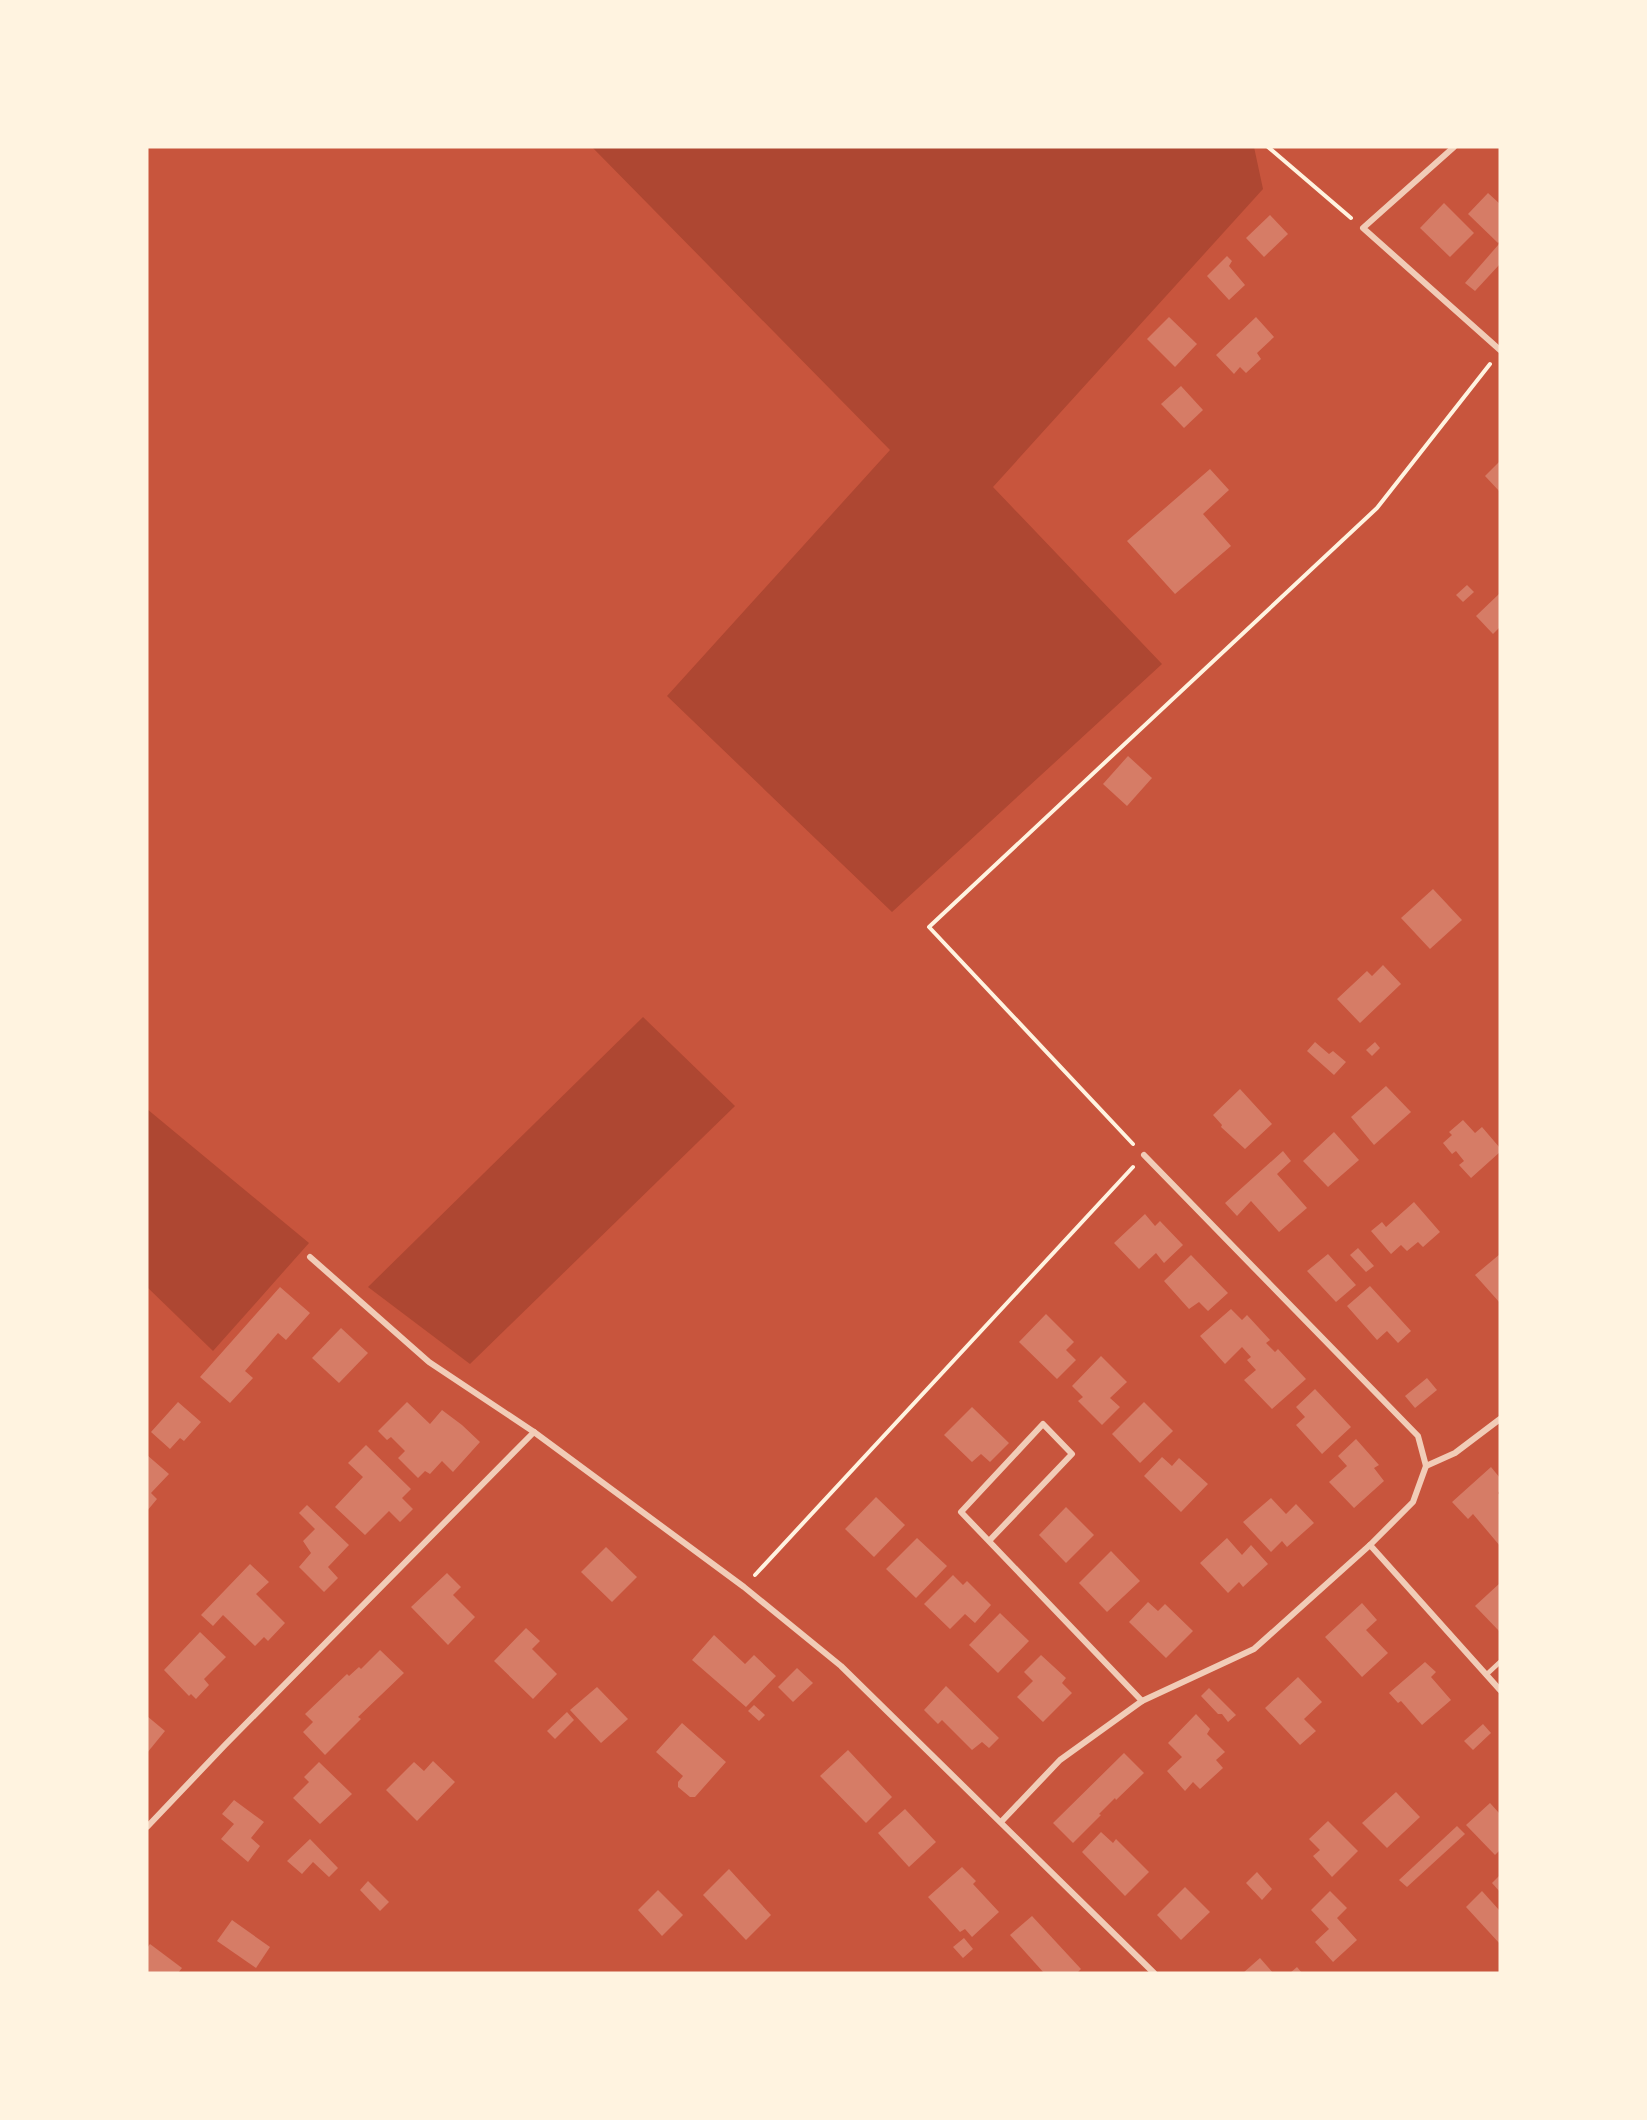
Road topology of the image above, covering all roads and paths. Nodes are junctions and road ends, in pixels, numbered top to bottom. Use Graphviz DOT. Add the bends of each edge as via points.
graph roads {
  1 [pos="1268,147"];
  2 [pos="1454,147"];
  3 [pos="1363,228"];
  4 [pos="1500,350"];
  5 [pos="1493,360"];
  6 [pos="1144,1155"];
  7 [pos="310,1257"];
  8 [pos="1500,1419"];
  9 [pos="534,1432"];
  10 [pos="1426,1466"];
  11 [pos="989,1541"];
  12 [pos="1370,1545"];
  13 [pos="744,1587"];
  14 [pos="1500,1662"];
  15 [pos="1486,1675"];
  16 [pos="1500,1690"];
  17 [pos="1142,1701"];
  18 [pos="1001,1822"];
  19 [pos="147,1827"];
  20 [pos="1154,1973"];
  1 -- 3 [label="path"];
  2 -- 3 [label="street"];
  3 -- 4 [label="street"];
  5 -- 6 [label="path" via="1377,508 930,927"];
  6 -- 10 [label="street" via="1418,1436"];
  6 -- 13 [label="path"];
  7 -- 9 [label="street" via="429,1362"];
  8 -- 10 [label="street" via="1455,1453"];
  9 -- 13 [label="street"];
  9 -- 19 [label="street"];
  10 -- 12 [label="street" via="1413,1502"];
  11 -- 11 [label="street" via="961,1512 1043,1424 1072,1454"];
  11 -- 17 [label="street"];
  12 -- 15 [label="street"];
  12 -- 17 [label="street" via="1254,1649"];
  13 -- 18 [label="street" via="841,1666"];
  14 -- 15 [label="lane"];
  15 -- 16 [label="street"];
  17 -- 18 [label="street" via="1060,1760"];
  18 -- 20 [label="street"];
}
